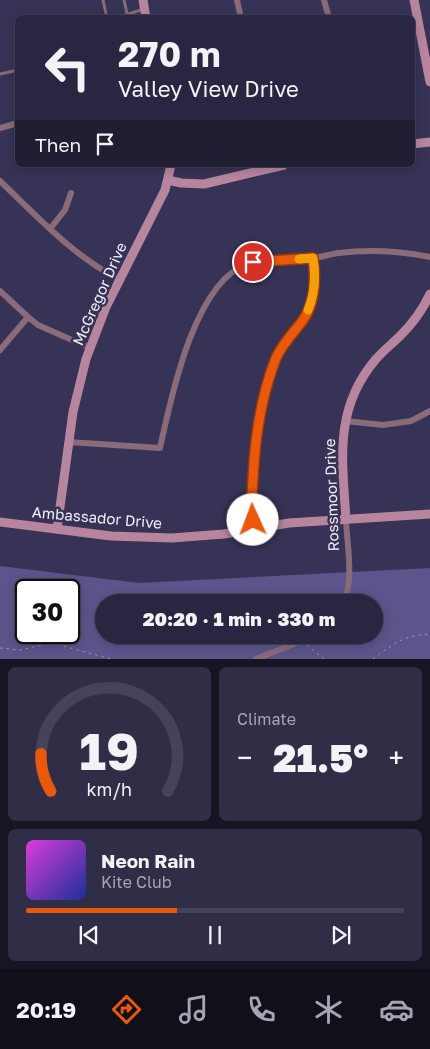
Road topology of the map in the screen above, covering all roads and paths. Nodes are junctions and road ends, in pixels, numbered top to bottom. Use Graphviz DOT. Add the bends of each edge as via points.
graph roads {
  1 [pos="104,0"];
  2 [pos="124,0"];
  3 [pos="237,0"];
  4 [pos="324,0"];
  5 [pos="414,0"];
  6 [pos="144,9"];
  7 [pos="106,15"];
  8 [pos="127,15"];
  9 [pos="129,15"];
  10 [pos="240,15"];
  11 [pos="328,15"];
  12 [pos="15,71"];
  13 [pos="0,74"];
  14 [pos="430,82"];
  15 [pos="15,125"];
  16 [pos="0,128"];
  17 [pos="430,142"];
  18 [pos="415,144"];
  19 [pos="171,167"];
  20 [pos="275,167"];
  21 [pos="168,180"];
  22 [pos="0,181"];
  23 [pos="71,193"];
  24 [pos="50,228"];
  25 [pos="430,257"];
  26 [pos="313,258"];
  27 [pos="120,280"];
  28 [pos="0,291"];
  29 [pos="430,294"];
  30 [pos="28,317"];
  31 [pos="90,348"];
  32 [pos="0,350"];
  33 [pos="430,411"];
  34 [pos="345,421"];
  35 [pos="68,442"];
  36 [pos="430,514"];
  37 [pos="346,519"];
  38 [pos="0,522"];
  39 [pos="254,528"];
  40 [pos="57,529"];
  41 [pos="346,594"];
  42 [pos="430,634"];
  43 [pos="294,644"];
  44 [pos="306,644"];
  45 [pos="0,648"];
  46 [pos="111,659"];
  47 [pos="256,659"];
  48 [pos="324,659"];
  49 [pos="373,659"];
  1 -- 7 [label="lane"];
  2 -- 8 [label="lane"];
  3 -- 10 [label="street"];
  4 -- 11 [label="street"];
  5 -- 14 [label="street"];
  6 -- 9 [label="lane"];
  12 -- 13 [label="lane"];
  15 -- 16 [label="street"];
  17 -- 18 [label="street"];
  19 -- 21 [label="street, McGregor Drive"];
  20 -- 21 [label="street" via="204,184"];
  21 -- 27 [label="street, McGregor Drive"];
  22 -- 24 [label="street"];
  23 -- 24 [label="street" via="65,210"];
  24 -- 27 [label="street" via="78,253"];
  25 -- 26 [label="street" via="376,251"];
  26 -- 35 [label="street" via="248,263 233,270 217,285 182,361 160,448"];
  26 -- 39 [label="street" via="314,284 310,306 278,355 262,407 254,453 251,506"];
  27 -- 31 [label="street, McGregor Drive"];
  28 -- 30 [label="street"];
  29 -- 34 [label="street, Rossmoor Drive" via="409,326 363,376"];
  30 -- 31 [label="street" via="48,330"];
  30 -- 32 [label="street"];
  31 -- 35 [label="street, McGregor Drive"];
  33 -- 34 [label="street" via="411,421 383,425"];
  34 -- 37 [label="street, Rossmoor Drive" via="342,453"];
  35 -- 40 [label="street, McGregor Drive"];
  36 -- 37 [label="street, Ambassador Drive"];
  37 -- 39 [label="street, Ambassador Drive" via="289,522"];
  37 -- 41 [label="street, Rossmoor Drive" via="349,569"];
  38 -- 40 [label="street, Ambassador Drive"];
  39 -- 40 [label="street, Ambassador Drive" via="208,536 157,538"];
  42 -- 49 [label="path" via="404,638"];
  43 -- 47 [label="street"];
  44 -- 48 [label="path"];
  45 -- 46 [label="path" via="13,650 52,643"];
}
